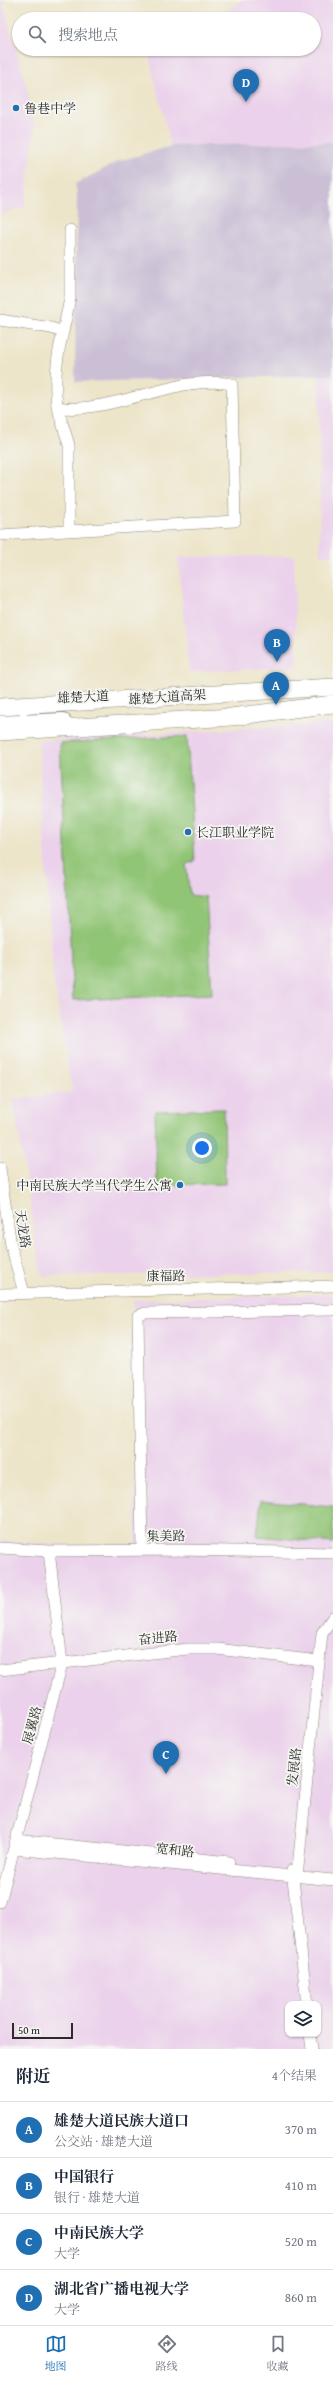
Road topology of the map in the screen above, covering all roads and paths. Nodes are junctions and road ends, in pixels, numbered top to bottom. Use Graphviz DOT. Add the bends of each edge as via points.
graph roads {
  1 [pos="70,230"];
  2 [pos="0,320"];
  3 [pos="63,332"];
  4 [pos="57,406"];
  5 [pos="69,531"];
  6 [pos="0,535"];
  7 [pos="333,680"];
  8 [pos="333,687"];
  9 [pos="333,698"];
  10 [pos="0,702"];
  11 [pos="333,704"];
  12 [pos="0,707"];
  13 [pos="0,717"];
  14 [pos="0,723"];
  15 [pos="0,732"];
  16 [pos="0,1168"];
  17 [pos="333,1286"];
  18 [pos="24,1293"];
  19 [pos="0,1294"];
  20 [pos="333,1310"];
  21 [pos="0,1548"];
  22 [pos="142,1551"];
  23 [pos="49,1552"];
  24 [pos="333,1553"];
  25 [pos="333,1617"];
  26 [pos="319,1661"];
  27 [pos="62,1663"];
  28 [pos="0,1670"];
  29 [pos="15,1844"];
  30 [pos="295,1873"];
  31 [pos="333,1873"];
  32 [pos="333,1880"];
  33 [pos="0,1902"];
  34 [pos="307,2001"];
  35 [pos="310,2037"];
  36 [pos="312,2049"];
  1 -- 3 [label="street" via="70,298"];
  2 -- 3 [label="street"];
  3 -- 4 [label="street" via="58,349"];
  4 -- 5 [label="street" via="69,445"];
  4 -- 5 [label="street" via="65,409 110,402 189,384 232,384 235,521"];
  5 -- 6 [label="street"];
  7 -- 10 [label="main road, 雄楚大道"];
  8 -- 12 [label="highway, 雄楚大道高架"];
  9 -- 13 [label="highway, 雄楚大道高架"];
  11 -- 14 [label="main road, 雄楚大道"];
  11 -- 15 [label="highway" via="188,720"];
  16 -- 18 [label="street, 天龙路" via="11,1246"];
  17 -- 18 [label="street, 康福路"];
  18 -- 19 [label="street, 康福路"];
  20 -- 22 [label="street" via="145,1313 138,1316"];
  21 -- 23 [label="street, 集美路"];
  22 -- 23 [label="street, 集美路"];
  22 -- 24 [label="street, 集美路"];
  23 -- 27 [label="street, 展翼路"];
  25 -- 26 [label="street, 发展路" via="322,1633"];
  26 -- 27 [label="street, 奋进路" via="199,1648"];
  26 -- 30 [label="street, 发展路"];
  27 -- 28 [label="street, 奋进路"];
  27 -- 29 [label="street, 展翼路"];
  29 -- 30 [label="street, 宽和路"];
  29 -- 33 [label="street, 展翼路"];
  30 -- 31 [label="street, 宽和路"];
  30 -- 32 [label="street, 宽和路"];
  30 -- 34 [label="street, 发展路"];
  35 -- 36 [label="street"];
}
